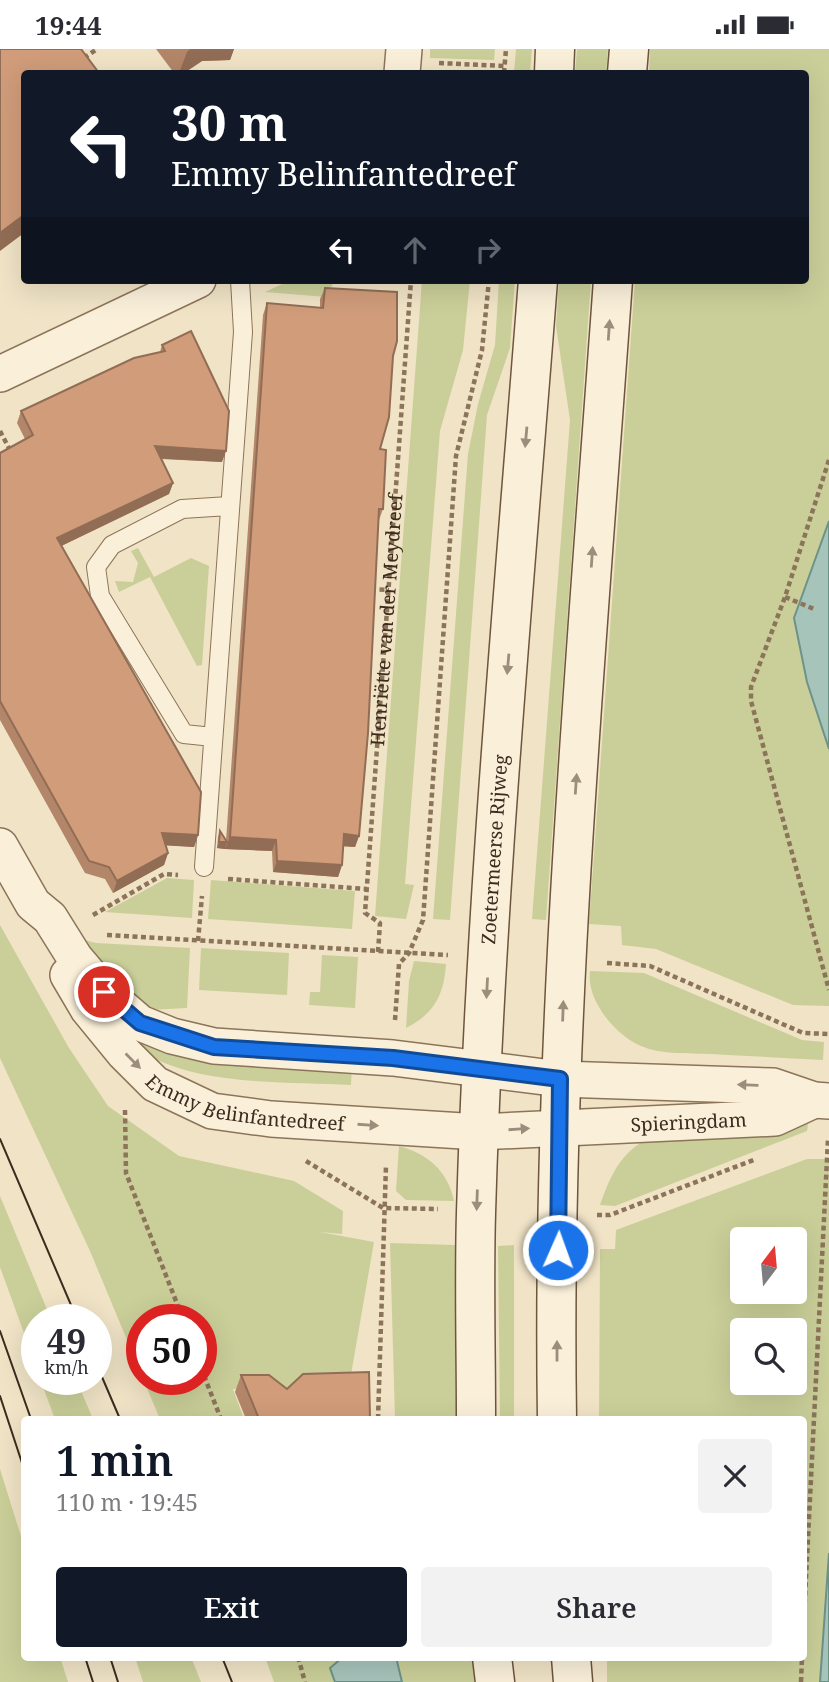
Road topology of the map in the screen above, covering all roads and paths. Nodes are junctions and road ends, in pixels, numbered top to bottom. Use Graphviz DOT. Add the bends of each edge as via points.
graph roads {
  1 [pos="97,49"];
  2 [pos="506,49"];
  3 [pos="555,49"];
  4 [pos="629,49"];
  5 [pos="76,55"];
  6 [pos="81,61"];
  7 [pos="403,61"];
  8 [pos="505,66"];
  9 [pos="85,67"];
  10 [pos="504,70"];
  11 [pos="554,70"];
  12 [pos="627,70"];
  13 [pos="190,284"];
  14 [pos="240,284"];
  15 [pos="411,284"];
  16 [pos="489,284"];
  17 [pos="538,284"];
  18 [pos="613,284"];
  19 [pos="0,374"];
  20 [pos="0,431"];
  21 [pos="13,455"];
  22 [pos="829,460"];
  23 [pos="229,506"];
  24 [pos="361,589"];
  25 [pos="389,590"];
  26 [pos="785,597"];
  27 [pos="814,609"];
  28 [pos="213,737"];
  29 [pos="0,846"];
  30 [pos="204,867"];
  31 [pos="33,904"];
  32 [pos="106,935"];
  33 [pos="198,941"];
  34 [pos="378,952"];
  35 [pos="409,953"];
  36 [pos="489,957"];
  37 [pos="565,960"];
  38 [pos="829,990"];
  39 [pos="829,1034"];
  40 [pos="482,1070"];
  41 [pos="560,1079"];
  42 [pos="125,1099"];
  43 [pos="824,1101"];
  44 [pos="558,1126"];
  45 [pos="480,1132"];
  46 [pos="383,1208"];
  47 [pos="177,1304"];
  48 [pos="212,1395"];
  49 [pos="220,1416"];
  50 [pos="378,1416"];
  51 [pos="476,1416"];
  52 [pos="557,1416"];
  53 [pos="807,1535"];
  54 [pos="299,1661"];
  55 [pos="492,1661"];
  56 [pos="571,1661"];
  57 [pos="802,1661"];
  58 [pos="304,1682"];
  59 [pos="495,1682"];
  60 [pos="573,1682"];
  61 [pos="801,1682"];
  1 -- 6 [label="path"];
  2 -- 8 [label="path"];
  3 -- 11 [label="main road"];
  4 -- 12 [label="main road"];
  5 -- 6 [label="path"];
  6 -- 9 [label="path"];
  7 -- 8 [label="path"];
  8 -- 10 [label="path"];
  13 -- 19 [label="street"];
  14 -- 23 [label="lane" via="243,333"];
  15 -- 25 [label="path, Henriëtte van der Meydreef"];
  16 -- 35 [label="path" via="482,350 456,456 423,919"];
  17 -- 36 [label="main road, Zoetermeerse Rijweg, one-way" via="500,756"];
  37 -- 18 [label="main road, one-way"];
  20 -- 21 [label="path"];
  22 -- 26 [label="path"];
  23 -- 28 [label="lane"];
  23 -- 28 [label="lane" via="182,509 112,545 96,567 100,596 184,734"];
  24 -- 25 [label="path"];
  25 -- 34 [label="path, Henriëtte van der Meydreef" via="365,913 380,923"];
  26 -- 27 [label="path"];
  26 -- 38 [label="path" via="751,687 751,701"];
  28 -- 30 [label="lane"];
  29 -- 31 [label="street, Emmy Belinfantedreef"];
  30 -- 33 [label="path"];
  31 -- 40 [label="street, Emmy Belinfantedreef" via="50,918 104,992 140,1023 172,1036 214,1047 393,1058"];
  31 -- 45 [label="street, Emmy Belinfantedreef, one-way" via="35,923 88,1009 155,1084 212,1111"];
  32 -- 33 [label="path"];
  33 -- 34 [label="path"];
  34 -- 35 [label="path"];
  35 -- 36 [label="path"];
  36 -- 40 [label="main road, Zoetermeerse Rijweg, one-way"];
  37 -- 39 [label="path" via="650,966 803,1033"];
  41 -- 37 [label="main road, one-way"];
  40 -- 41 [label="street, Emmy Belinfantedreef"];
  40 -- 45 [label="main road, Zoetermeerse Rijweg"];
  43 -- 41 [label="street, Spieringdam, one-way" via="773,1086"];
  41 -- 44 [label="main road"];
  42 -- 47 [label="path" via="126,1173"];
  43 -- 44 [label="street, Spieringdam" via="775,1118"];
  43 -- 53 [label="path"];
  45 -- 44 [label="street, Emmy Belinfantedreef, one-way"];
  52 -- 44 [label="main road, one-way"];
  45 -- 51 [label="main road, Zoetermeerse Rijweg, one-way"];
  46 -- 50 [label="path"];
  48 -- 49 [label="path"];
  54 -- 58 [label="path"];
  55 -- 59 [label="main road"];
  56 -- 60 [label="main road"];
  57 -- 61 [label="path"];
}
